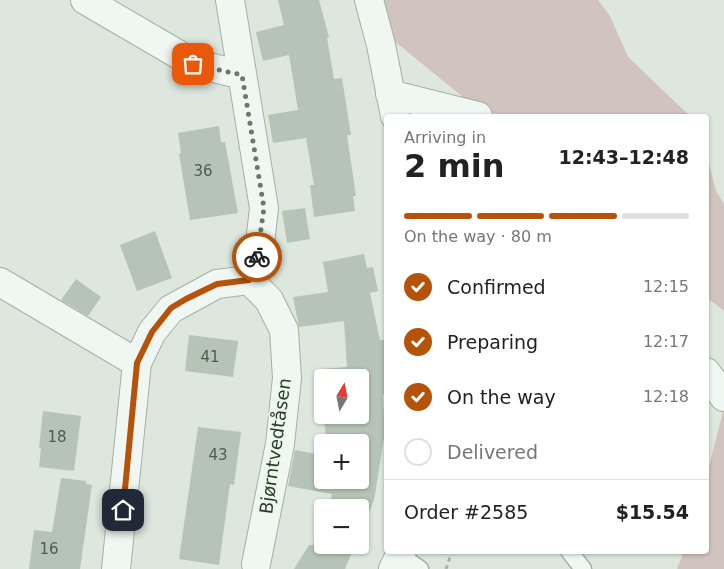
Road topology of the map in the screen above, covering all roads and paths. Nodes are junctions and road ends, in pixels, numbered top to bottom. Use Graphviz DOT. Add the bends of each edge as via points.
graph roads {
  1 [pos="85,0"];
  2 [pos="230,0"];
  3 [pos="369,0"];
  4 [pos="242,75"];
  5 [pos="393,105"];
  6 [pos="463,114"];
  7 [pos="249,280"];
  8 [pos="0,282"];
  9 [pos="137,363"];
  10 [pos="709,376"];
  11 [pos="724,397"];
  12 [pos="451,554"];
  13 [pos="572,554"];
  14 [pos="256,564"];
  15 [pos="116,569"];
  16 [pos="446,569"];
  17 [pos="583,569"];
  1 -- 4 [label="street" via="193,64"];
  2 -- 4 [label="street"];
  3 -- 5 [label="street"];
  4 -- 7 [label="street" via="264,208 259,252"];
  5 -- 6 [label="street"];
  7 -- 9 [label="street" via="217,284 171,308 152,332"];
  7 -- 14 [label="street, Bjørntvedtåsen" via="269,300 284,330 287,378 280,444"];
  8 -- 9 [label="street"];
  9 -- 15 [label="street"];
  10 -- 11 [label="street"];
  12 -- 16 [label="path"];
  13 -- 17 [label="lane"];
}
